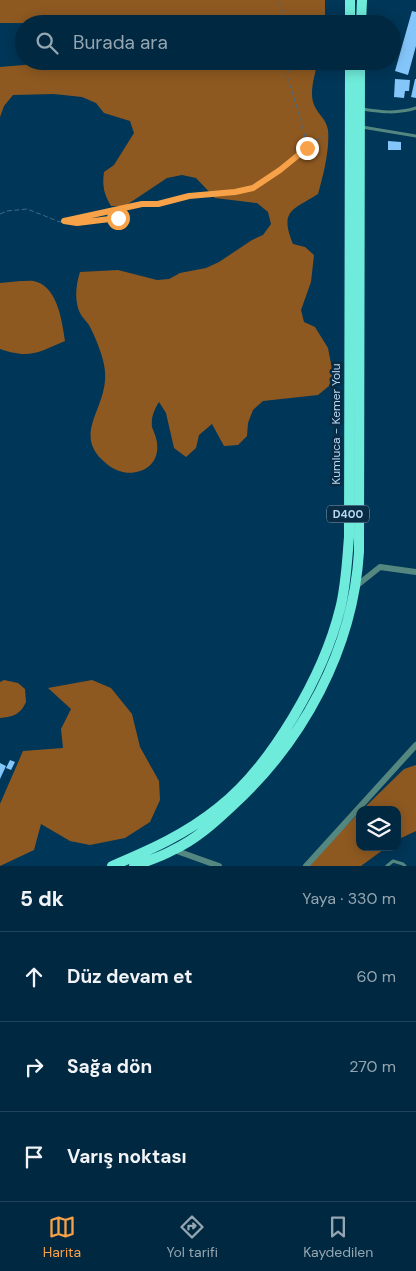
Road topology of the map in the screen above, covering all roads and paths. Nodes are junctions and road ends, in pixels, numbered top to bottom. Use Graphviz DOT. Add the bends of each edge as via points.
graph roads {
  1 [pos="279,0"];
  2 [pos="350,0"];
  3 [pos="362,0"];
  4 [pos="283,15"];
  5 [pos="350,15"];
  6 [pos="361,15"];
  7 [pos="288,70"];
  8 [pos="350,70"];
  9 [pos="360,70"];
  10 [pos="416,108"];
  11 [pos="359,109"];
  12 [pos="359,126"];
  13 [pos="416,136"];
  14 [pos="323,138"];
  15 [pos="307,148"];
  16 [pos="0,214"];
  17 [pos="118,218"];
  18 [pos="64,221"];
  19 [pos="416,572"];
  20 [pos="356,587"];
  21 [pos="416,745"];
  22 [pos="174,850"];
  23 [pos="112,866"];
  24 [pos="134,866"];
  25 [pos="219,866"];
  26 [pos="306,866"];
  27 [pos="387,866"];
  28 [pos="405,866"];
  1 -- 4 [label="path"];
  2 -- 5 [label="highway"];
  3 -- 6 [label="highway"];
  7 -- 15 [label="path" via="287,76"];
  8 -- 23 [label="highway, Kumluca - Kemer Yolu / D400" via="349,537 340,608 330,642 286,729 248,779 220,806 186,830 147,852"];
  9 -- 11 [label="highway, Kumluca - Kemer Yolu / D400"];
  10 -- 11 [label="lane" via="385,113"];
  11 -- 12 [label="highway, Kumluca - Kemer Yolu / D400"];
  12 -- 13 [label="lane"];
  12 -- 20 [label="highway, Kumluca - Kemer Yolu / D400" via="359,552"];
  14 -- 15 [label="path"];
  15 -- 18 [label="path" via="253,188 142,204"];
  16 -- 18 [label="path" via="7,210 27,209"];
  17 -- 18 [label="path" via="77,223"];
  19 -- 20 [label="street" via="380,567"];
  20 -- 22 [label="highway, Kumluca - Kemer Yolu / D400" via="332,665 308,714 285,748 250,790 210,826"];
  21 -- 26 [label="street"];
  22 -- 24 [label="highway, Kumluca - Kemer Yolu / D400"];
  22 -- 25 [label="street"];
  27 -- 28 [label="lane" via="393,860"];
}
